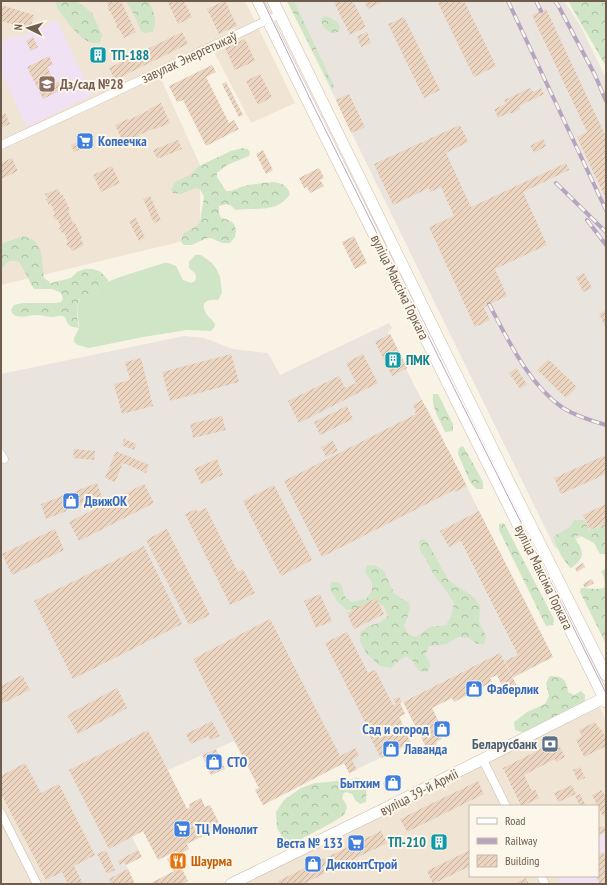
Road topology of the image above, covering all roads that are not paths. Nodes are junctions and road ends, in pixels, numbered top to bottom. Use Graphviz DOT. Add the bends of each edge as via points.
graph roads {
  1 [pos="258,1"];
  2 [pos="273,1"];
  3 [pos="280,14"];
  4 [pos="267,20"];
  5 [pos="321,97"];
  6 [pos="308,103"];
  7 [pos="1,145"];
  8 [pos="504,485"];
  9 [pos="555,587"];
  10 [pos="606,675"];
  11 [pos="605,699"];
  12 [pos="482,760"];
  13 [pos="505,805"];
  14 [pos="1,813"];
  15 [pos="37,884"];
  16 [pos="231,884"];
  1 -- 4 [label="main road, вуліца Максіма Горкага"];
  2 -- 3 [label="main road, вуліца Максіма Горкага"];
  3 -- 4 [label="street, завулак Энергетыкаў"];
  3 -- 5 [label="main road, вуліца Максіма Горкага"];
  4 -- 6 [label="main road, вуліца Максіма Горкага"];
  4 -- 7 [label="street, завулак Энергетыкаў"];
  5 -- 6 [label="street"];
  5 -- 8 [label="main road, вуліца Максіма Горкага"];
  6 -- 8 [label="main road, вуліца Максіма Горкага"];
  8 -- 9 [label="main road, вуліца Максіма Горкага"];
  9 -- 10 [label="main road, вуліца Максіма Горкага"];
  9 -- 11 [label="main road, вуліца Максіма Горкага"];
  11 -- 12 [label="main road, вуліца 39-й Арміі"];
  12 -- 13 [label="street"];
  12 -- 16 [label="main road, вуліца 39-й Арміі"];
  14 -- 15 [label="street"];
}
